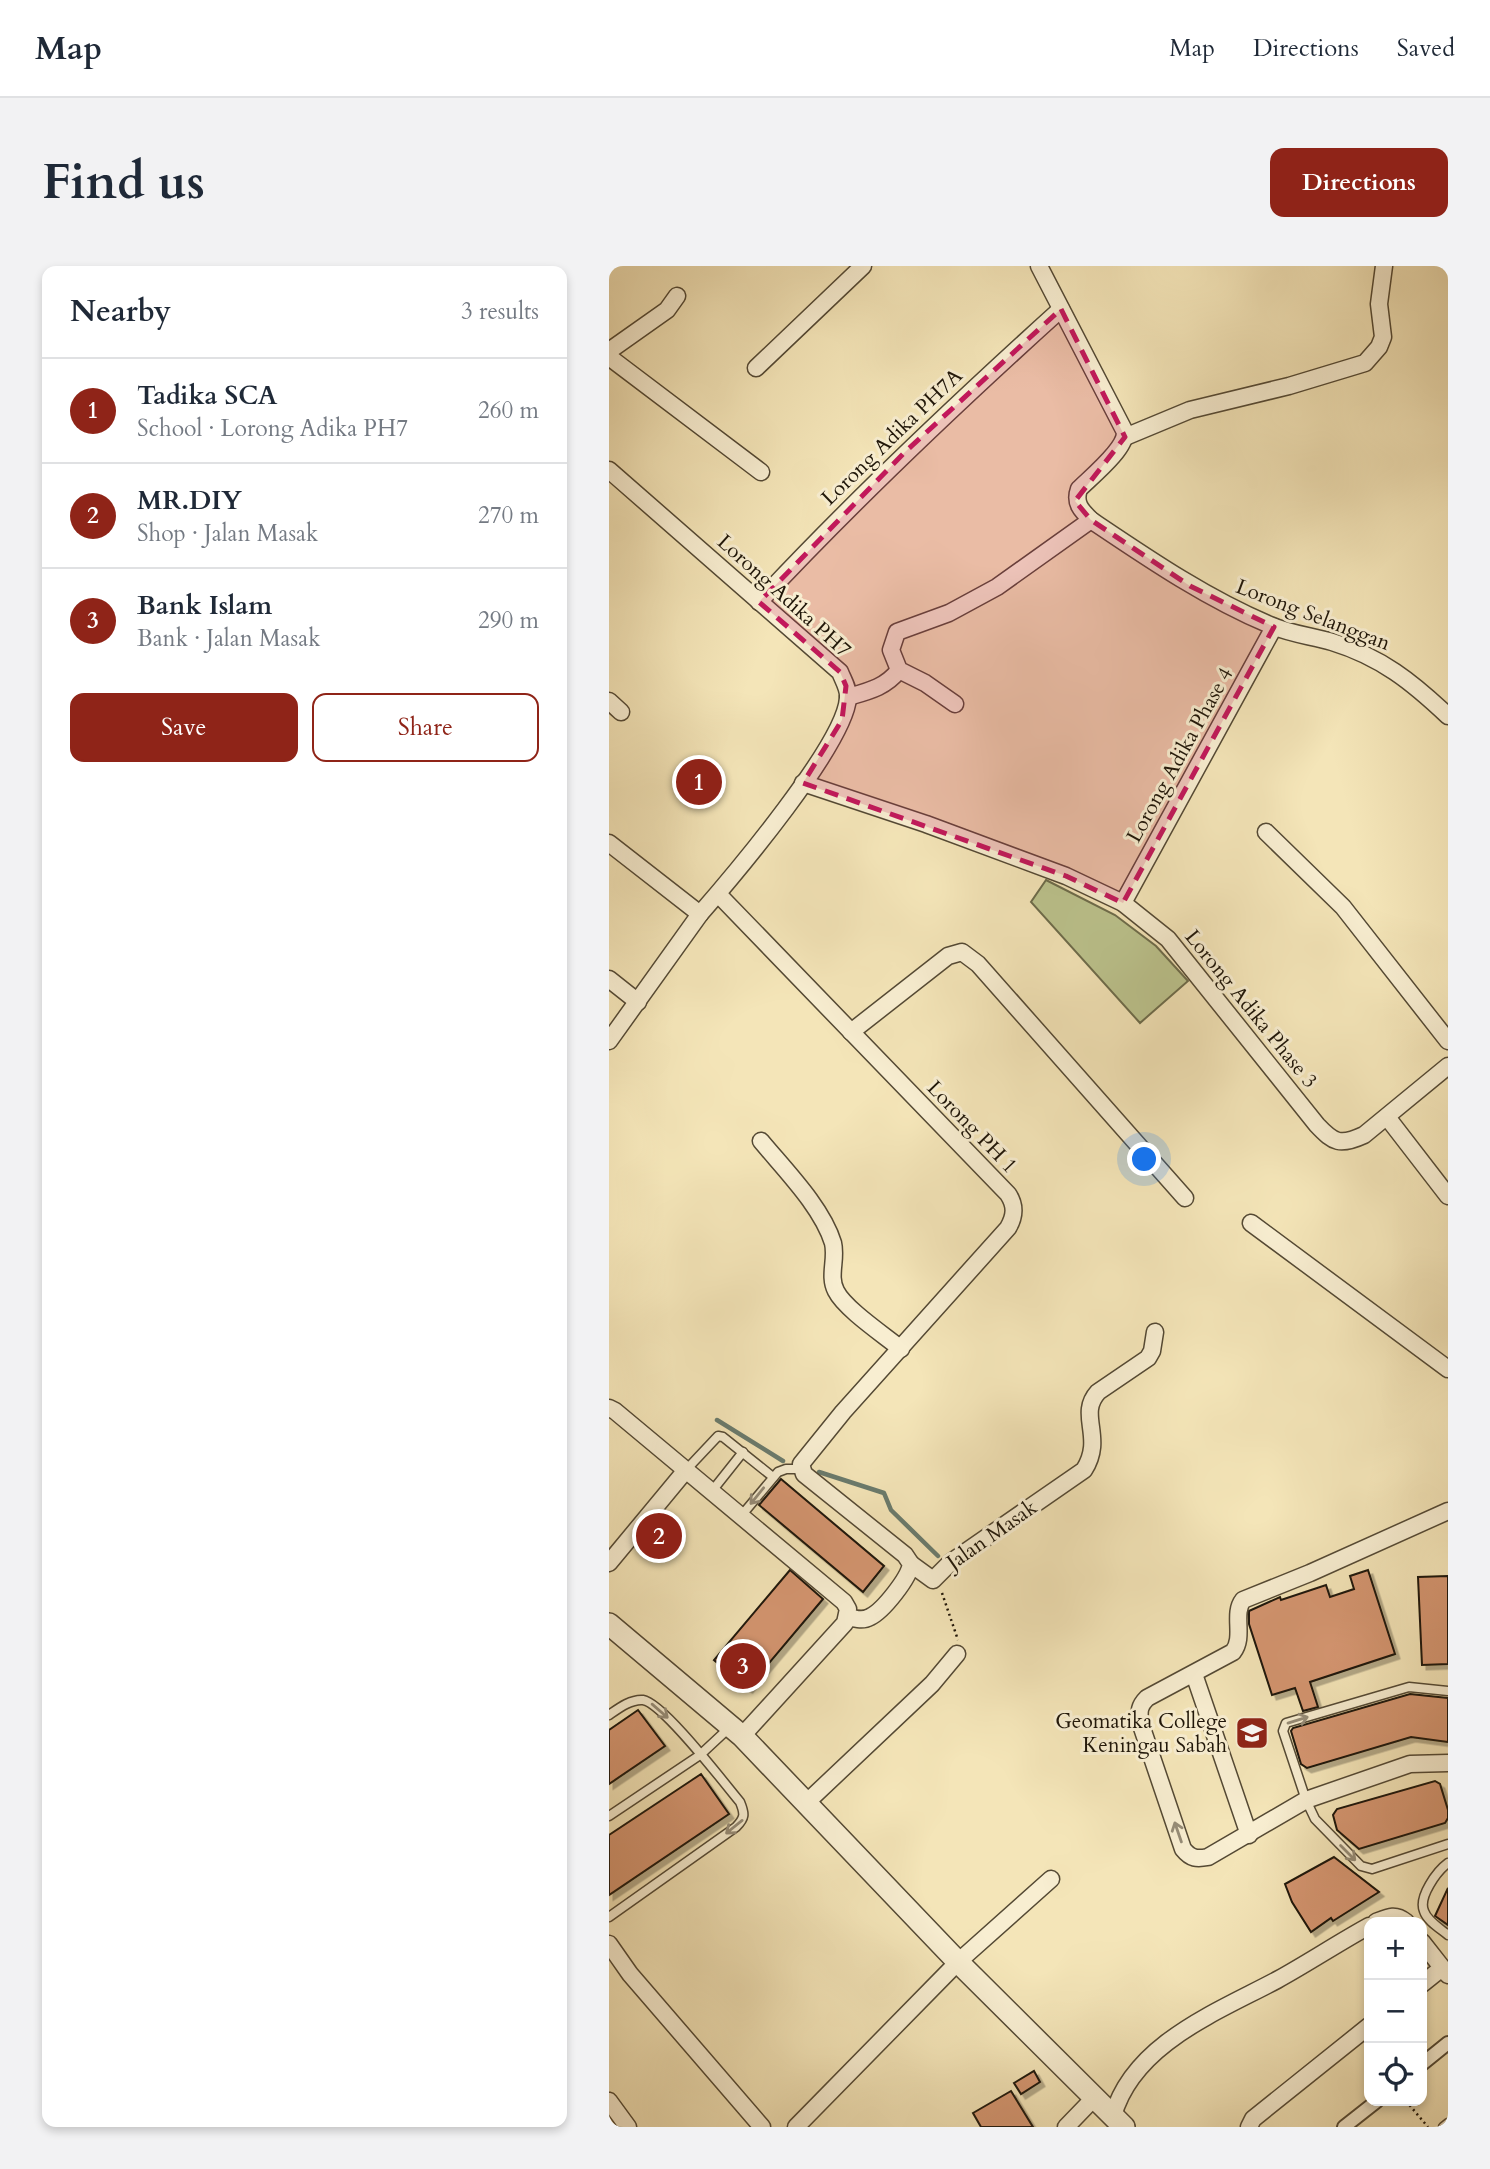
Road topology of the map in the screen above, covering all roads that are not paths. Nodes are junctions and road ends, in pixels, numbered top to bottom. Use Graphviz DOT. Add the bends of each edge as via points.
graph roads {
  1 [pos="863,266"];
  2 [pos="1038,266"];
  3 [pos="1384,266"];
  4 [pos="677,296"];
  5 [pos="1061,309"];
  6 [pos="609,351"];
  7 [pos="609,357"];
  8 [pos="756,368"];
  9 [pos="1125,437"];
  10 [pos="609,470"];
  11 [pos="761,472"];
  12 [pos="1091,520"];
  13 [pos="759,602"];
  14 [pos="1274,627"];
  15 [pos="899,670"];
  16 [pos="848,697"];
  17 [pos="955,704"];
  18 [pos="1448,716"];
  19 [pos="803,783"];
  20 [pos="1266,832"];
  21 [pos="609,843"];
  22 [pos="717,894"];
  23 [pos="1123,903"];
  24 [pos="700,914"];
  25 [pos="609,979"];
  26 [pos="638,1002"];
  27 [pos="851,1032"];
  28 [pos="609,1041"];
  29 [pos="1448,1041"];
  30 [pos="1448,1066"];
  31 [pos="1387,1117"];
  32 [pos="761,1141"];
  33 [pos="1448,1196"];
  34 [pos="1185,1198"];
  35 [pos="1251,1223"];
  36 [pos="1155,1332"];
  37 [pos="901,1349"];
  38 [pos="1448,1369"];
  39 [pos="609,1408"];
  40 [pos="743,1452"];
  41 [pos="801,1469"];
  42 [pos="686,1470"];
  43 [pos="773,1477"];
  44 [pos="712,1491"];
  45 [pos="1448,1511"];
  46 [pos="741,1516"];
  47 [pos="609,1563"];
  48 [pos="911,1564"];
  49 [pos="848,1617"];
  50 [pos="609,1624"];
  51 [pos="957,1654"];
  52 [pos="1194,1674"];
  53 [pos="1448,1691"];
  54 [pos="609,1715"];
  55 [pos="736,1731"];
  56 [pos="700,1755"];
  57 [pos="1448,1763"];
  58 [pos="1306,1800"];
  59 [pos="805,1804"];
  60 [pos="609,1816"];
  61 [pos="1249,1835"];
  62 [pos="1448,1844"];
  63 [pos="1448,1863"];
  64 [pos="1051,1879"];
  65 [pos="609,1917"];
  66 [pos="1364,1929"];
  67 [pos="1448,1935"];
  68 [pos="609,1944"];
  69 [pos="1427,1949"];
  70 [pos="958,1962"];
  71 [pos="1445,1972"];
  72 [pos="1427,1981"];
  73 [pos="1364,2030"];
  74 [pos="1448,2043"];
  75 [pos="1427,2060"];
  76 [pos="1095,2097"];
  77 [pos="609,2101"];
  78 [pos="1371,2106"];
  79 [pos="1118,2121"];
  80 [pos="1448,2123"];
  81 [pos="1067,2126"];
  82 [pos="628,2127"];
  83 [pos="762,2127"];
  84 [pos="796,2127"];
  85 [pos="1249,2127"];
  86 [pos="1345,2127"];
  87 [pos="1443,2127"];
  1 -- 8 [label="street"];
  2 -- 5 [label="street"];
  3 -- 9 [label="street" via="1379,304 1383,337 1365,363 1190,410"];
  4 -- 6 [label="street" via="667,310"];
  5 -- 9 [label="street"];
  5 -- 13 [label="street, Lorong Adika PH7A" via="906,451"];
  7 -- 11 [label="street"];
  9 -- 12 [label="street" via="1079,489 1077,504"];
  10 -- 13 [label="street, Lorong Adika PH7"];
  12 -- 14 [label="street, Lorong Selanggan" via="1190,586"];
  12 -- 15 [label="street" via="997,587 949,613 897,632 891,650"];
  13 -- 16 [label="street, Lorong Adika PH7" via="840,672"];
  14 -- 18 [label="street, Lorong Selanggan" via="1371,656"];
  14 -- 23 [label="street, Lorong Adika Phase 4"];
  15 -- 16 [label="street" via="874,690"];
  15 -- 17 [label="street"];
  16 -- 19 [label="street" via="842,720"];
  19 -- 22 [label="street"];
  19 -- 23 [label="street, Lorong Adika Phase 3" via="1066,876"];
  20 -- 29 [label="street" via="1343,907"];
  21 -- 24 [label="street"];
  22 -- 24 [label="street"];
  22 -- 27 [label="street, Lorong PH 1"];
  23 -- 31 [label="street, Lorong Adika Phase 3" via="1168,939 1327,1135 1349,1142"];
  24 -- 26 [label="street"];
  25 -- 26 [label="street"];
  26 -- 28 [label="street"];
  27 -- 34 [label="street" via="948,956 958,951 967,955"];
  27 -- 37 [label="street, Lorong PH 1" via="1014,1206 1008,1228"];
  30 -- 31 [label="street, Lorong Adika Phase 3"];
  31 -- 33 [label="street"];
  32 -- 37 [label="street" via="829,1232 836,1291"];
  35 -- 38 [label="street"];
  36 -- 48 [label="street, Jalan Masak" via="1148,1358 1092,1399 1093,1453 1084,1470 951,1562 933,1580"];
  37 -- 41 [label="street, Lorong PH 1" via="843,1412 804,1459"];
  39 -- 42 [label="street"];
  40 -- 42 [label="lane" via="717,1436"];
  40 -- 43 [label="lane"];
  40 -- 44 [label="lane"];
  41 -- 43 [label="lane" via="786,1469"];
  41 -- 48 [label="street"];
  42 -- 44 [label="street"];
  42 -- 47 [label="street"];
  43 -- 46 [label="lane, one-way"];
  44 -- 46 [label="street"];
  45 -- 52 [label="street" via="1243,1600 1238,1607 1237,1649"];
  46 -- 49 [label="street" via="844,1602"];
  48 -- 49 [label="street" via="907,1578 876,1614 868,1619"];
  49 -- 55 [label="street"];
  50 -- 55 [label="street"];
  51 -- 59 [label="street" via="932,1684"];
  52 -- 61 [label="street"];
  61 -- 52 [label="street, one-way" via="1208,1857 1189,1856 1140,1722 1141,1703"];
  58 -- 53 [label="lane, one-way" via="1283,1731 1286,1723 1409,1687"];
  54 -- 56 [label="lane, one-way" via="636,1700 646,1700 663,1712"];
  55 -- 56 [label="lane"];
  55 -- 59 [label="street"];
  56 -- 60 [label="lane"];
  56 -- 65 [label="lane, one-way" via="740,1802 744,1820"];
  57 -- 58 [label="street" via="1410,1764"];
  58 -- 61 [label="street"];
  58 -- 62 [label="lane, one-way" via="1319,1825 1366,1869"];
  59 -- 70 [label="street"];
  63 -- 67 [label="lane" via="1423,1901 1426,1917"];
  64 -- 70 [label="street"];
  66 -- 79 [label="street" via="1192,2025 1158,2050 1126,2082 1117,2101"];
  68 -- 83 [label="street"];
  69 -- 71 [label="street"];
  70 -- 76 [label="street"];
  70 -- 84 [label="street"];
  71 -- 72 [label="street"];
  73 -- 85 [label="street" via="1252,2119"];
  74 -- 75 [label="street"];
  76 -- 79 [label="street"];
  76 -- 81 [label="street"];
  77 -- 82 [label="street"];
  78 -- 86 [label="street"];
  80 -- 87 [label="lane"];
}
